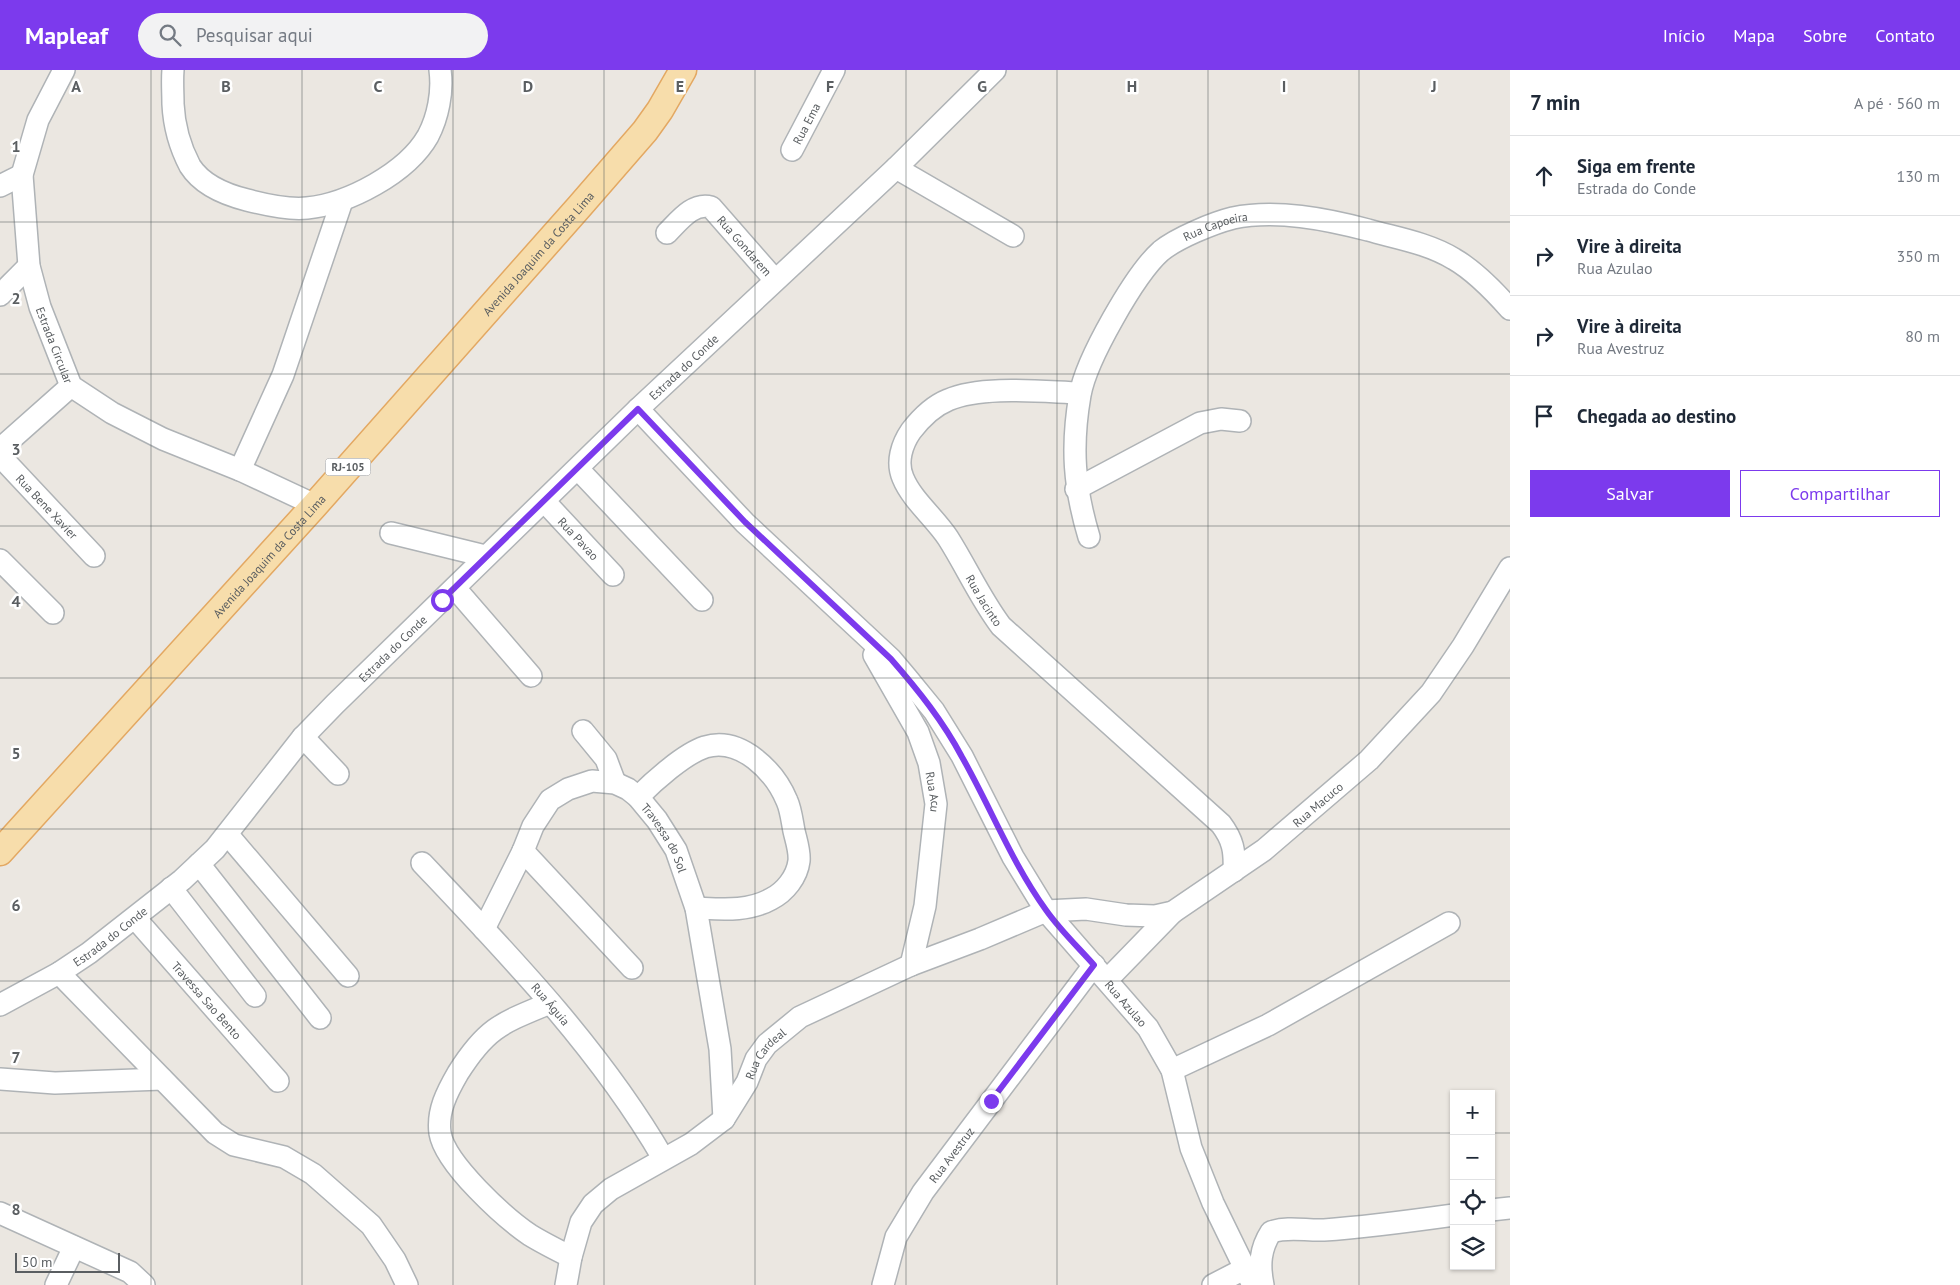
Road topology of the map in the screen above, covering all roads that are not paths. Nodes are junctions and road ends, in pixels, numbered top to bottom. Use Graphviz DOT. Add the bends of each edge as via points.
graph roads {
  1 [pos="64,70"];
  2 [pos="173,70"];
  3 [pos="440,70"];
  4 [pos="683,70"];
  5 [pos="834,70"];
  6 [pos="995,70"];
  7 [pos="792,150"];
  8 [pos="896,168"];
  9 [pos="22,175"];
  10 [pos="0,186"];
  11 [pos="342,201"];
  12 [pos="667,233"];
  13 [pos="1013,236"];
  14 [pos="29,266"];
  15 [pos="775,280"];
  16 [pos="0,295"];
  17 [pos="1510,309"];
  18 [pos="71,386"];
  19 [pos="1080,393"];
  20 [pos="638,409"];
  21 [pos="1240,421"];
  22 [pos="0,448"];
  23 [pos="0,456"];
  24 [pos="578,469"];
  25 [pos="240,470"];
  26 [pos="1076,488"];
  27 [pos="544,501"];
  28 [pos="315,504"];
  29 [pos="392,533"];
  30 [pos="1089,537"];
  31 [pos="94,556"];
  32 [pos="485,556"];
  33 [pos="0,560"];
  34 [pos="1510,568"];
  35 [pos="613,575"];
  36 [pos="455,588"];
  37 [pos="702,600"];
  38 [pos="53,613"];
  39 [pos="862,633"];
  40 [pos="531,676"];
  41 [pos="583,730"];
  42 [pos="303,737"];
  43 [pos="338,774"];
  44 [pos="615,783"];
  45 [pos="638,797"];
  46 [pos="228,835"];
  47 [pos="523,851"];
  48 [pos="0,852"];
  49 [pos="422,863"];
  50 [pos="199,864"];
  51 [pos="1234,871"];
  52 [pos="171,888"];
  53 [pos="696,908"];
  54 [pos="1046,911"];
  55 [pos="1173,912"];
  56 [pos="135,918"];
  57 [pos="1449,923"];
  58 [pos="484,928"];
  59 [pos="911,965"];
  60 [pos="632,968"];
  61 [pos="1101,972"];
  62 [pos="59,973"];
  63 [pos="348,976"];
  64 [pos="256,996"];
  65 [pos="550,1003"];
  66 [pos="0,1004"];
  67 [pos="320,1018"];
  68 [pos="1172,1070"];
  69 [pos="0,1079"];
  70 [pos="162,1079"];
  71 [pos="278,1081"];
  72 [pos="724,1118"];
  73 [pos="663,1158"];
  74 [pos="1510,1208"];
  75 [pos="1495,1210"];
  76 [pos="0,1213"];
  77 [pos="1450,1215"];
  78 [pos="74,1247"];
  79 [pos="570,1257"];
  80 [pos="1248,1277"];
  81 [pos="56,1285"];
  82 [pos="144,1285"];
  83 [pos="406,1285"];
  84 [pos="566,1285"];
  85 [pos="883,1285"];
  86 [pos="1213,1285"];
  87 [pos="1263,1285"];
  1 -- 9 [label="street, Estrada Circular" via="38,120"];
  2 -- 11 [label="street" via="174,115 179,141 191,167 208,184 234,197 268,206 307,208"];
  3 -- 11 [label="street" via="442,82 437,111 427,137 408,159 378,183"];
  4 -- 28 [label="main road, Avenida Joaquim da Costa Lima / RJ-105" via="645,131"];
  5 -- 7 [label="street, Rua Ema"];
  6 -- 8 [label="street, Estrada do Conde"];
  8 -- 13 [label="street"];
  8 -- 15 [label="street, Estrada do Conde"];
  9 -- 10 [label="street"];
  9 -- 14 [label="street, Estrada Circular"];
  11 -- 25 [label="street" via="283,374"];
  12 -- 15 [label="street, Rua Gondarem" via="694,208 711,207"];
  14 -- 16 [label="street"];
  14 -- 18 [label="street, Estrada Circular" via="40,307"];
  15 -- 20 [label="street, Estrada do Conde"];
  17 -- 19 [label="street, Rua Capoeira" via="1491,288 1454,259 1419,244 1327,221 1267,213 1232,218 1162,250 1144,270 1110,326"];
  18 -- 22 [label="street"];
  18 -- 25 [label="street, Estrada Circular" via="112,413 163,439"];
  19 -- 26 [label="street, Rua Capoeira" via="1074,446"];
  19 -- 51 [label="street, Rua Jacinto" via="998,392 949,399 918,422 903,443 900,466 903,477 948,539 984,603 1002,626 1221,824 1230,835 1236,851"];
  20 -- 24 [label="street, Estrada do Conde"];
  20 -- 39 [label="street, Rua Azulao" via="745,522"];
  21 -- 26 [label="street" via="1221,419 1200,423"];
  23 -- 31 [label="street, Rua Bene Xavier"];
  24 -- 27 [label="street, Estrada do Conde"];
  24 -- 37 [label="street"];
  25 -- 28 [label="street, Estrada Circular"];
  26 -- 30 [label="street, Rua Capoeira"];
  27 -- 32 [label="street, Estrada do Conde"];
  27 -- 35 [label="street, Rua Pavao"];
  28 -- 48 [label="main road, Avenida Joaquim da Costa Lima / RJ-105"];
  29 -- 32 [label="street"];
  32 -- 36 [label="street, Estrada do Conde"];
  33 -- 38 [label="street"];
  34 -- 51 [label="street, Rua Macuco" via="1430,693 1369,760 1264,850"];
  36 -- 40 [label="street"];
  36 -- 42 [label="street, Estrada do Conde"];
  39 -- 54 [label="street, Rua Azulao" via="891,659 934,711"];
  39 -- 59 [label="street, Rua Acu" via="918,732 929,763 936,804 925,906"];
  41 -- 44 [label="street" via="606,759"];
  42 -- 43 [label="street"];
  42 -- 46 [label="street, Estrada do Conde"];
  44 -- 45 [label="street, Travessa do Sol"];
  44 -- 47 [label="street, Travessa do Sol" via="592,781 568,789 550,800 533,826"];
  45 -- 53 [label="street, Travessa do Sol" via="676,850"];
  45 -- 53 [label="street" via="657,779 698,751 705,747 723,746 739,750 759,762 776,781 788,802 799,860 785,889 756,906 730,910"];
  46 -- 50 [label="street, Estrada do Conde"];
  46 -- 63 [label="street"];
  47 -- 58 [label="street, Travessa do Sol"];
  47 -- 60 [label="street"];
  49 -- 58 [label="street, Rua Águia"];
  50 -- 52 [label="street, Estrada do Conde"];
  50 -- 67 [label="street"];
  51 -- 55 [label="street, Rua Macuco"];
  52 -- 56 [label="street, Estrada do Conde"];
  52 -- 64 [label="street"];
  53 -- 72 [label="street, Travessa do Sol" via="720,1049"];
  54 -- 55 [label="street, Rua Macuco" via="1086,909 1155,916"];
  54 -- 59 [label="street, Rua Cardeal"];
  54 -- 61 [label="street, Rua Azulao"];
  55 -- 61 [label="street, Rua Avestruz"];
  56 -- 62 [label="street, Estrada do Conde"];
  56 -- 71 [label="street, Travessa Sao Bento"];
  57 -- 68 [label="street" via="1268,1025"];
  58 -- 65 [label="street, Rua Águia"];
  59 -- 72 [label="street, Rua Cardeal" via="800,1016 784,1028 756,1059 747,1082"];
  61 -- 68 [label="street, Rua Azulao" via="1148,1028"];
  61 -- 85 [label="street, Rua Avestruz" via="922,1192 896,1238"];
  62 -- 66 [label="street, Estrada do Conde"];
  62 -- 70 [label="street"];
  65 -- 73 [label="street, Rua Águia" via="622,1091"];
  65 -- 79 [label="street" via="503,1024 483,1038 464,1063 443,1101 440,1136 449,1155 468,1179 503,1214 531,1235"];
  68 -- 80 [label="street, Rua Azulao" via="1191,1148"];
  69 -- 70 [label="street" via="55,1082"];
  70 -- 83 [label="street" via="215,1133 234,1144 284,1157 313,1174 371,1225 392,1254"];
  72 -- 73 [label="street, Rua Cardeal" via="691,1144"];
  73 -- 79 [label="street, Rua Cardeal" via="611,1189 593,1204 582,1222"];
  74 -- 75 [label="street"];
  76 -- 78 [label="street"];
  77 -- 87 [label="street" via="1321,1230 1282,1228 1271,1232 1262,1250 1260,1269"];
  78 -- 81 [label="street"];
  78 -- 82 [label="street" via="130,1272"];
  79 -- 84 [label="street, Rua Cardeal"];
  80 -- 86 [label="street"];
}
